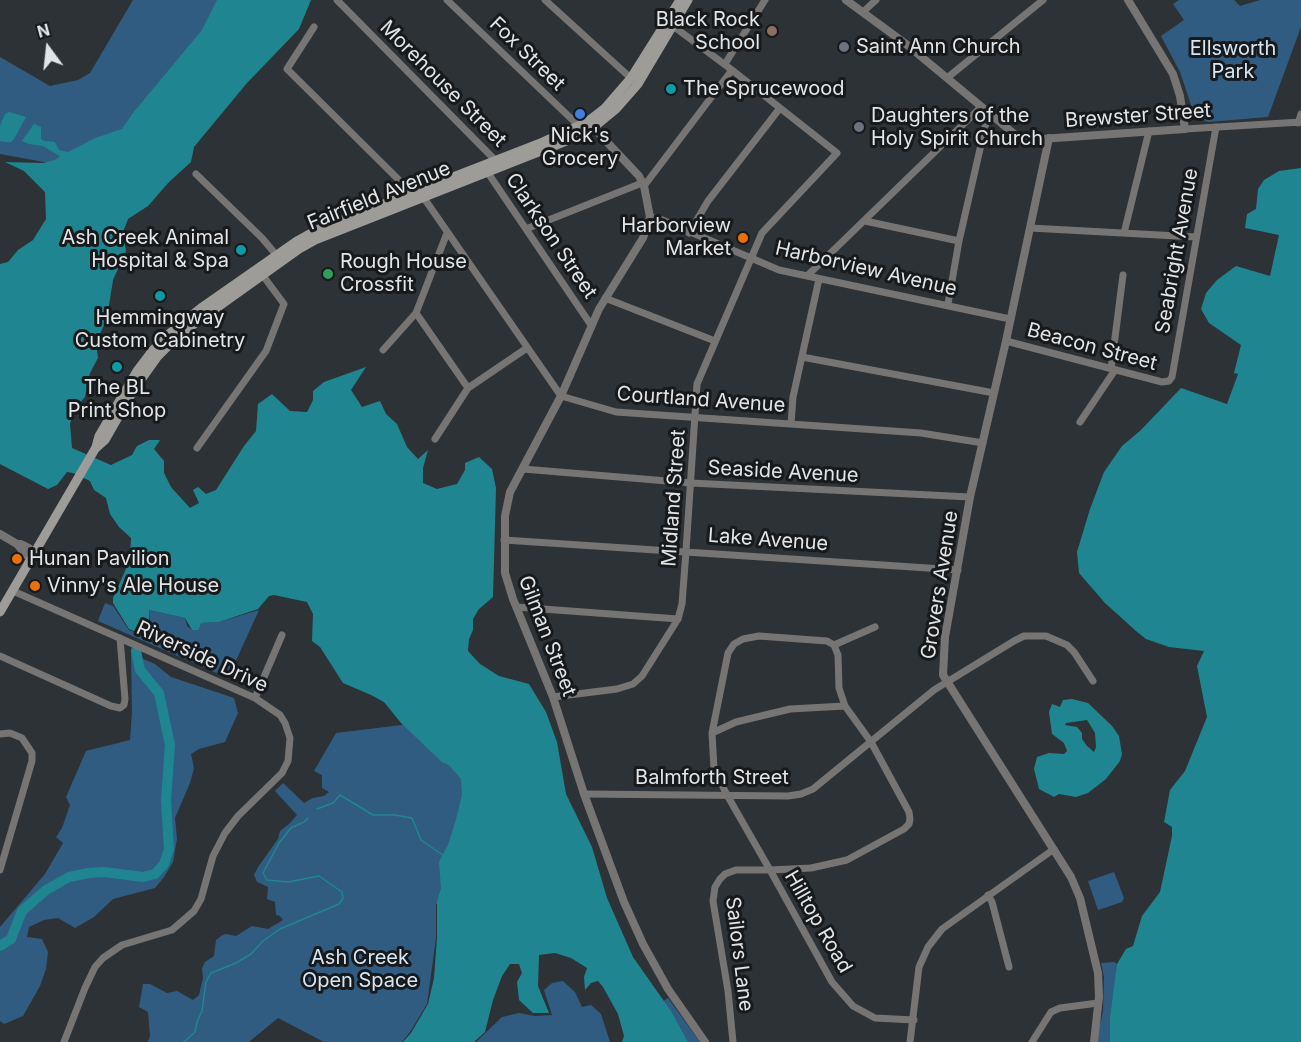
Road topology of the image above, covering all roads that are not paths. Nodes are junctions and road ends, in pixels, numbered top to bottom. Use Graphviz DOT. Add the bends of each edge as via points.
graph roads {
  1 [pos="337,0"];
  2 [pos="447,0"];
  3 [pos="545,0"];
  4 [pos="685,0"];
  5 [pos="765,0"];
  6 [pos="846,0"];
  7 [pos="876,0"];
  8 [pos="1043,0"];
  9 [pos="1128,0"];
  10 [pos="863,12"];
  11 [pos="670,23"];
  12 [pos="314,27"];
  13 [pos="725,64"];
  14 [pos="732,70"];
  15 [pos="947,78"];
  16 [pos="635,81"];
  17 [pos="981,107"];
  18 [pos="780,108"];
  19 [pos="988,114"];
  20 [pos="1301,114"];
  21 [pos="1299,122"];
  22 [pos="586,127"];
  23 [pos="1216,127"];
  24 [pos="1185,129"];
  25 [pos="1149,131"];
  26 [pos="1049,138"];
  27 [pos="498,164"];
  28 [pos="485,169"];
  29 [pos="196,174"];
  30 [pos="643,184"];
  31 [pos="418,195"];
  32 [pos="650,217"];
  33 [pos="865,221"];
  34 [pos="1030,228"];
  35 [pos="526,230"];
  36 [pos="447,233"];
  37 [pos="689,233"];
  38 [pos="1124,233"];
  39 [pos="1196,237"];
  40 [pos="959,242"];
  41 [pos="279,258"];
  42 [pos="751,258"];
  43 [pos="260,272"];
  44 [pos="1123,275"];
  45 [pos="807,276"];
  46 [pos="819,279"];
  47 [pos="605,298"];
  48 [pos="948,304"];
  49 [pos="416,313"];
  50 [pos="1010,319"];
  51 [pos="591,325"];
  52 [pos="715,341"];
  53 [pos="1006,341"];
  54 [pos="527,348"];
  55 [pos="383,350"];
  56 [pos="802,357"];
  57 [pos="1113,370"];
  58 [pos="1169,381"];
  59 [pos="468,388"];
  60 [pos="994,393"];
  61 [pos="561,396"];
  62 [pos="696,417"];
  63 [pos="1080,422"];
  64 [pos="790,424"];
  65 [pos="435,439"];
  66 [pos="982,443"];
  67 [pos="197,448"];
  68 [pos="523,470"];
  69 [pos="691,483"];
  70 [pos="970,497"];
  71 [pos="0,534"];
  72 [pos="504,540"];
  73 [pos="686,551"];
  74 [pos="34,556"];
  75 [pos="958,570"];
  76 [pos="13,591"];
  77 [pos="516,607"];
  78 [pos="0,612"];
  79 [pos="678,619"];
  80 [pos="875,627"];
  81 [pos="282,635"];
  82 [pos="120,638"];
  83 [pos="834,645"];
  84 [pos="0,656"];
  85 [pos="1093,681"];
  86 [pos="946,683"];
  87 [pos="553,697"];
  88 [pos="255,698"];
  89 [pos="844,706"];
  90 [pos="712,733"];
  91 [pos="0,734"];
  92 [pos="871,742"];
  93 [pos="584,794"];
  94 [pos="727,795"];
  95 [pos="1054,849"];
  96 [pos="0,870"];
  97 [pos="770,870"];
  98 [pos="988,895"];
  99 [pos="1009,967"];
  100 [pos="1098,1003"];
  101 [pos="914,1020"];
  102 [pos="64,1042"];
  103 [pos="705,1042"];
  104 [pos="733,1042"];
  105 [pos="910,1042"];
  106 [pos="1032,1042"];
  107 [pos="1094,1042"];
  1 -- 27 [label="street, Morehouse Street"];
  2 -- 22 [label="street, Fox Street"];
  3 -- 16 [label="street"];
  4 -- 11 [label="main road, Fairfield Avenue"];
  5 -- 13 [label="street"];
  6 -- 10 [label="street, Brewster Street"];
  7 -- 10 [label="street"];
  8 -- 15 [label="street"];
  9 -- 24 [label="street" via="1173,74"];
  10 -- 15 [label="street, Brewster Street"];
  11 -- 13 [label="street"];
  11 -- 16 [label="main road, Fairfield Avenue"];
  12 -- 31 [label="street" via="287,69"];
  13 -- 14 [label="street"];
  14 -- 18 [label="street"];
  14 -- 30 [label="street"];
  15 -- 17 [label="street, Brewster Street"];
  16 -- 22 [label="main road, Fairfield Avenue" via="616,109"];
  17 -- 19 [label="street, Brewster Street"];
  17 -- 33 [label="street"];
  18 -- 37 [label="street" via="708,201"];
  18 -- 42 [label="street, Midland Street" via="837,153 762,233"];
  19 -- 26 [label="street, Brewster Street" via="1018,137"];
  19 -- 40 [label="street"];
  20 -- 21 [label="street"];
  21 -- 23 [label="street, Brewster Street"];
  22 -- 27 [label="main road, Fairfield Avenue"];
  22 -- 30 [label="street"];
  23 -- 24 [label="street, Brewster Street"];
  23 -- 39 [label="street, Seabright Avenue"];
  24 -- 25 [label="street, Brewster Street"];
  25 -- 26 [label="street, Brewster Street"];
  25 -- 38 [label="street"];
  26 -- 34 [label="street, Grovers Avenue"];
  27 -- 28 [label="main road, Fairfield Avenue"];
  28 -- 31 [label="main road, Fairfield Avenue"];
  28 -- 35 [label="street, Clarkson Street"];
  29 -- 41 [label="street"];
  30 -- 32 [label="street"];
  30 -- 35 [label="street"];
  31 -- 36 [label="street"];
  31 -- 41 [label="main road, Fairfield Avenue" via="297,241"];
  32 -- 37 [label="street, Harborview Avenue"];
  32 -- 47 [label="street, Gilman Street" via="643,238"];
  33 -- 40 [label="street"];
  33 -- 45 [label="street"];
  34 -- 38 [label="street"];
  34 -- 50 [label="street, Grovers Avenue"];
  35 -- 51 [label="street, Clarkson Street"];
  36 -- 49 [label="street"];
  36 -- 54 [label="street"];
  37 -- 42 [label="street, Harborview Avenue"];
  38 -- 39 [label="street"];
  39 -- 58 [label="street, Seabright Avenue"];
  40 -- 48 [label="street"];
  41 -- 43 [label="main road, Fairfield Avenue"];
  42 -- 45 [label="street, Harborview Avenue"];
  42 -- 52 [label="street, Midland Street"];
  43 -- 67 [label="street" via="284,304 266,351"];
  43 -- 74 [label="main road, Fairfield Avenue" via="204,311 155,353 123,393"];
  44 -- 57 [label="street"];
  45 -- 46 [label="street, Harborview Avenue"];
  46 -- 48 [label="street, Harborview Avenue"];
  46 -- 56 [label="street"];
  47 -- 51 [label="street, Gilman Street"];
  47 -- 52 [label="street"];
  48 -- 50 [label="street, Harborview Avenue"];
  49 -- 55 [label="street"];
  49 -- 59 [label="street"];
  50 -- 53 [label="street, Grovers Avenue"];
  51 -- 61 [label="street, Gilman Street"];
  52 -- 62 [label="street, Midland Street" via="697,384"];
  53 -- 57 [label="street, Beacon Street"];
  53 -- 60 [label="street, Grovers Avenue"];
  54 -- 59 [label="street"];
  54 -- 61 [label="street"];
  56 -- 60 [label="street"];
  56 -- 64 [label="street"];
  57 -- 58 [label="street, Beacon Street"];
  57 -- 63 [label="street"];
  59 -- 65 [label="street"];
  60 -- 66 [label="street, Grovers Avenue"];
  61 -- 62 [label="street, Courtland Avenue" via="616,412"];
  61 -- 68 [label="street, Gilman Street"];
  62 -- 64 [label="street, Courtland Avenue"];
  62 -- 69 [label="street, Midland Street"];
  64 -- 66 [label="street, Courtland Avenue" via="921,433"];
  66 -- 70 [label="street, Grovers Avenue"];
  68 -- 69 [label="street, Seaside Avenue"];
  68 -- 72 [label="street, Gilman Street" via="507,501"];
  69 -- 70 [label="street, Seaside Avenue"];
  69 -- 73 [label="street, Midland Street"];
  70 -- 75 [label="street, Grovers Avenue"];
  71 -- 74 [label="street" via="26,555"];
  72 -- 73 [label="street, Lake Avenue"];
  72 -- 77 [label="street, Gilman Street" via="505,573"];
  73 -- 75 [label="street, Lake Avenue"];
  73 -- 79 [label="street, Midland Street"];
  74 -- 76 [label="main road, Fairfield Avenue"];
  75 -- 86 [label="street, Grovers Avenue" via="943,657"];
  76 -- 78 [label="main road, Fairfield Avenue"];
  76 -- 82 [label="street, Riverside Drive"];
  77 -- 79 [label="street"];
  77 -- 87 [label="street, Gilman Street"];
  79 -- 87 [label="street, Midland Street" via="633,684"];
  80 -- 83 [label="street"];
  81 -- 88 [label="street"];
  82 -- 84 [label="street" via="125,699 118,708"];
  82 -- 88 [label="street, Riverside Drive"];
  83 -- 89 [label="street"];
  83 -- 90 [label="street, Hilltop Road" via="827,641 759,636 734,644 728,654"];
  85 -- 86 [label="street, Balmforth Street" via="1067,645 1046,636 1031,636 1014,640"];
  86 -- 92 [label="street, Balmforth Street"];
  86 -- 95 [label="street, Grovers Avenue"];
  87 -- 93 [label="street, Gilman Street"];
  88 -- 102 [label="street, Riverside Drive" via="276,711 288,731 290,753 282,773 222,837 201,899 190,915 172,930 113,950 99,963"];
  89 -- 90 [label="street" via="790,709 736,722"];
  89 -- 92 [label="street"];
  90 -- 94 [label="street, Hilltop Road" via="714,769"];
  91 -- 96 [label="street" via="22,738 32,753 32,761"];
  92 -- 94 [label="street, Balmforth Street" via="813,789 801,794"];
  92 -- 97 [label="street, Sailors Lane" via="909,812 909,824 847,861"];
  93 -- 94 [label="street, Balmforth Street"];
  93 -- 103 [label="street, Gilman Street" via="642,944"];
  94 -- 97 [label="street, Hilltop Road"];
  95 -- 98 [label="street"];
  95 -- 100 [label="street, Grovers Avenue" via="1080,898 1098,973"];
  97 -- 101 [label="street, Hilltop Road" via="832,982 853,1006 875,1018"];
  97 -- 104 [label="street, Sailors Lane" via="736,870 725,874 715,887 713,901"];
  98 -- 99 [label="street"];
  98 -- 101 [label="street" via="942,929 928,947 919,966"];
  100 -- 106 [label="street" via="1051,1012"];
  100 -- 107 [label="street, Grovers Avenue"];
  101 -- 105 [label="street"];
}
